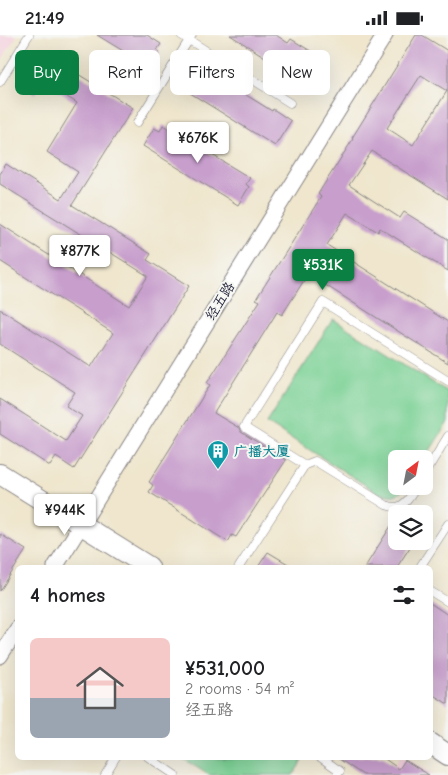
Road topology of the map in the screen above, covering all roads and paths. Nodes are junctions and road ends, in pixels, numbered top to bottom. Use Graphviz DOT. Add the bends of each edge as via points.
graph roads {
  1 [pos="29,35"];
  2 [pos="181,35"];
  3 [pos="385,35"];
  4 [pos="190,37"];
  5 [pos="0,82"];
  6 [pos="290,103"];
  7 [pos="137,123"];
  8 [pos="448,381"];
  9 [pos="448,436"];
  10 [pos="433,460"];
  11 [pos="305,465"];
  12 [pos="0,474"];
  13 [pos="411,495"];
  14 [pos="448,524"];
  15 [pos="81,525"];
  16 [pos="56,565"];
  17 [pos="146,565"];
  18 [pos="240,565"];
  19 [pos="421,565"];
  20 [pos="433,593"];
  21 [pos="448,603"];
  22 [pos="15,633"];
  23 [pos="0,656"];
  24 [pos="433,745"];
  25 [pos="448,755"];
  26 [pos="114,760"];
  27 [pos="152,760"];
  28 [pos="324,760"];
  29 [pos="105,775"];
  30 [pos="175,775"];
  31 [pos="337,775"];
  1 -- 5 [label="lane"];
  2 -- 4 [label="lane"];
  3 -- 15 [label="street, 经五路"];
  4 -- 6 [label="lane"];
  4 -- 7 [label="lane"];
  8 -- 11 [label="lane" via="323,302 244,427"];
  9 -- 10 [label="lane"];
  11 -- 13 [label="lane" via="315,461 386,505 402,505"];
  11 -- 18 [label="lane"];
  12 -- 15 [label="street"];
  14 -- 19 [label="lane"];
  15 -- 16 [label="street, 经五路"];
  15 -- 17 [label="street"];
  20 -- 21 [label="lane"];
  22 -- 23 [label="street"];
  24 -- 25 [label="street"];
  26 -- 29 [label="lane"];
  27 -- 30 [label="lane"];
  28 -- 31 [label="lane" via="340,771"];
}
